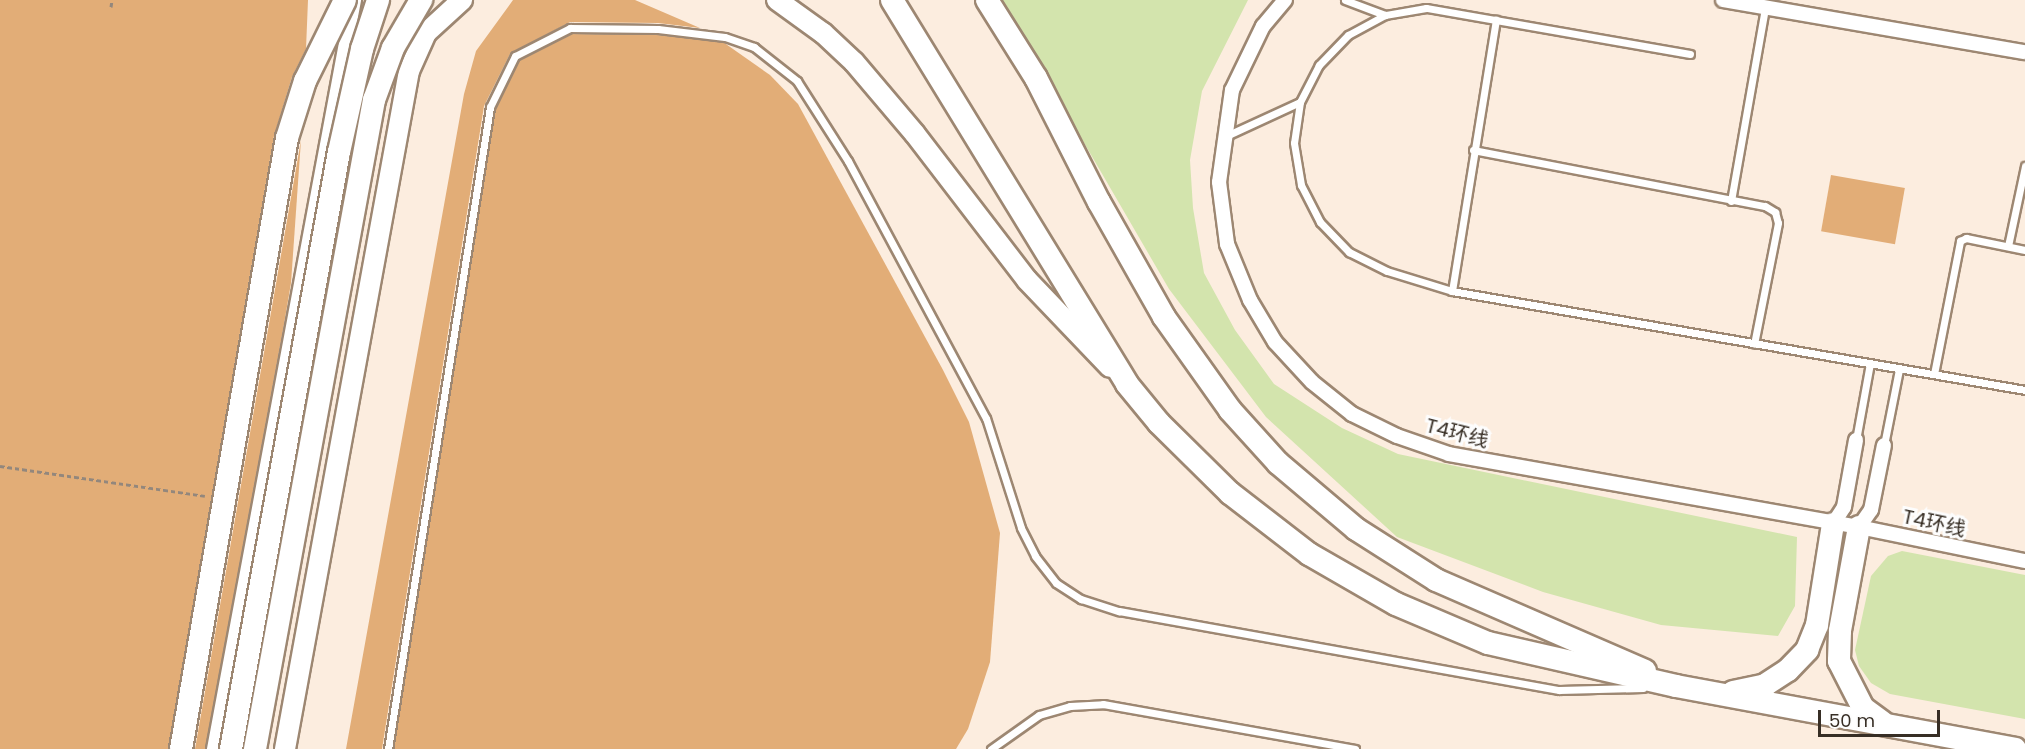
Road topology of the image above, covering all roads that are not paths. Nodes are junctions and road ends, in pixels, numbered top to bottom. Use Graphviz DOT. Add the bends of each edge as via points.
graph roads {
  1 [pos="345,0"];
  2 [pos="354,0"];
  3 [pos="378,0"];
  4 [pos="391,0"];
  5 [pos="421,0"];
  6 [pos="462,0"];
  7 [pos="777,0"];
  8 [pos="892,0"];
  9 [pos="987,0"];
  10 [pos="1285,0"];
  11 [pos="1345,0"];
  12 [pos="1723,0"];
  13 [pos="1765,8"];
  14 [pos="1385,15"];
  15 [pos="1496,20"];
  16 [pos="362,48"];
  17 [pos="2025,52"];
  18 [pos="1690,54"];
  19 [pos="1300,102"];
  20 [pos="1226,136"];
  21 [pos="1473,150"];
  22 [pos="2025,166"];
  23 [pos="1731,201"];
  24 [pos="2008,246"];
  25 [pos="2025,250"];
  26 [pos="1452,291"];
  27 [pos="1754,344"];
  28 [pos="1870,363"];
  29 [pos="1899,369"];
  30 [pos="1934,374"];
  31 [pos="1127,384"];
  32 [pos="2025,390"];
  33 [pos="1856,440"];
  34 [pos="1884,445"];
  35 [pos="1833,524"];
  36 [pos="1859,527"];
  37 [pos="2025,561"];
  38 [pos="1676,686"];
  39 [pos="1720,694"];
  40 [pos="1886,725"];
  41 [pos="181,749"];
  42 [pos="214,749"];
  43 [pos="231,749"];
  44 [pos="255,749"];
  45 [pos="285,749"];
  46 [pos="388,749"];
  47 [pos="992,749"];
  48 [pos="1355,749"];
  49 [pos="2015,749"];
  1 -- 41 [label="main road, bridge" via="305,81 287,138"];
  2 -- 42 [label="street"];
  3 -- 16 [label="main road, bridge"];
  4 -- 16 [label="main road, bridge"];
  5 -- 44 [label="main road, bridge" via="393,48 374,100"];
  6 -- 45 [label="main road" via="426,33 409,71"];
  7 -- 31 [label="main road" via="823,33 854,62 915,134 1027,280"];
  8 -- 31 [label="main road" via="990,154"];
  9 -- 38 [label="main road" via="1035,78 1164,317 1230,410 1278,463 1356,529 1436,580"];
  10 -- 20 [label="street, T4环线" via="1263,26 1232,90"];
  11 -- 14 [label="lane"];
  12 -- 13 [label="street"];
  13 -- 17 [label="street"];
  13 -- 23 [label="lane"];
  14 -- 15 [label="lane" via="1426,8"];
  14 -- 19 [label="lane" via="1341,42 1319,64"];
  15 -- 18 [label="lane"];
  15 -- 21 [label="lane"];
  16 -- 43 [label="main road, bridge" via="339,152"];
  19 -- 20 [label="lane"];
  19 -- 26 [label="lane" via="1294,143 1297,164 1301,185 1320,222 1349,252 1387,271"];
  20 -- 35 [label="street, T4环线" via="1219,182 1227,244 1250,300 1275,342 1312,382 1352,414 1397,436 1449,454"];
  21 -- 23 [label="lane"];
  21 -- 26 [label="lane"];
  22 -- 24 [label="lane"];
  23 -- 27 [label="lane" via="1765,206 1775,212 1778,223"];
  24 -- 25 [label="lane"];
  24 -- 30 [label="lane" via="1966,238 1960,241"];
  26 -- 27 [label="lane"];
  27 -- 28 [label="lane"];
  28 -- 29 [label="lane"];
  28 -- 33 [label="lane"];
  29 -- 30 [label="lane"];
  29 -- 34 [label="lane"];
  30 -- 32 [label="lane"];
  31 -- 38 [label="main road" via="1230,493 1285,537 1352,580 1405,608 1488,643"];
  33 -- 35 [label="street" via="1844,507"];
  34 -- 36 [label="street" via="1871,510"];
  35 -- 36 [label="street, T4环线"];
  35 -- 39 [label="main road" via="1817,626 1807,650 1788,670 1765,685"];
  36 -- 37 [label="street, T4环线"];
  36 -- 40 [label="main road" via="1840,631 1839,661 1863,708"];
  38 -- 39 [label="main road"];
  38 -- 46 [label="lane" via="1559,690 1119,611 1081,599 1056,582 1035,556 1021,528 986,418 848,161 796,81 754,47 725,37 657,30 570,28 515,57 490,107"];
  39 -- 40 [label="main road"];
  40 -- 49 [label="main road"];
  47 -- 48 [label="lane" via="1039,715 1070,706 1103,704"];
}
